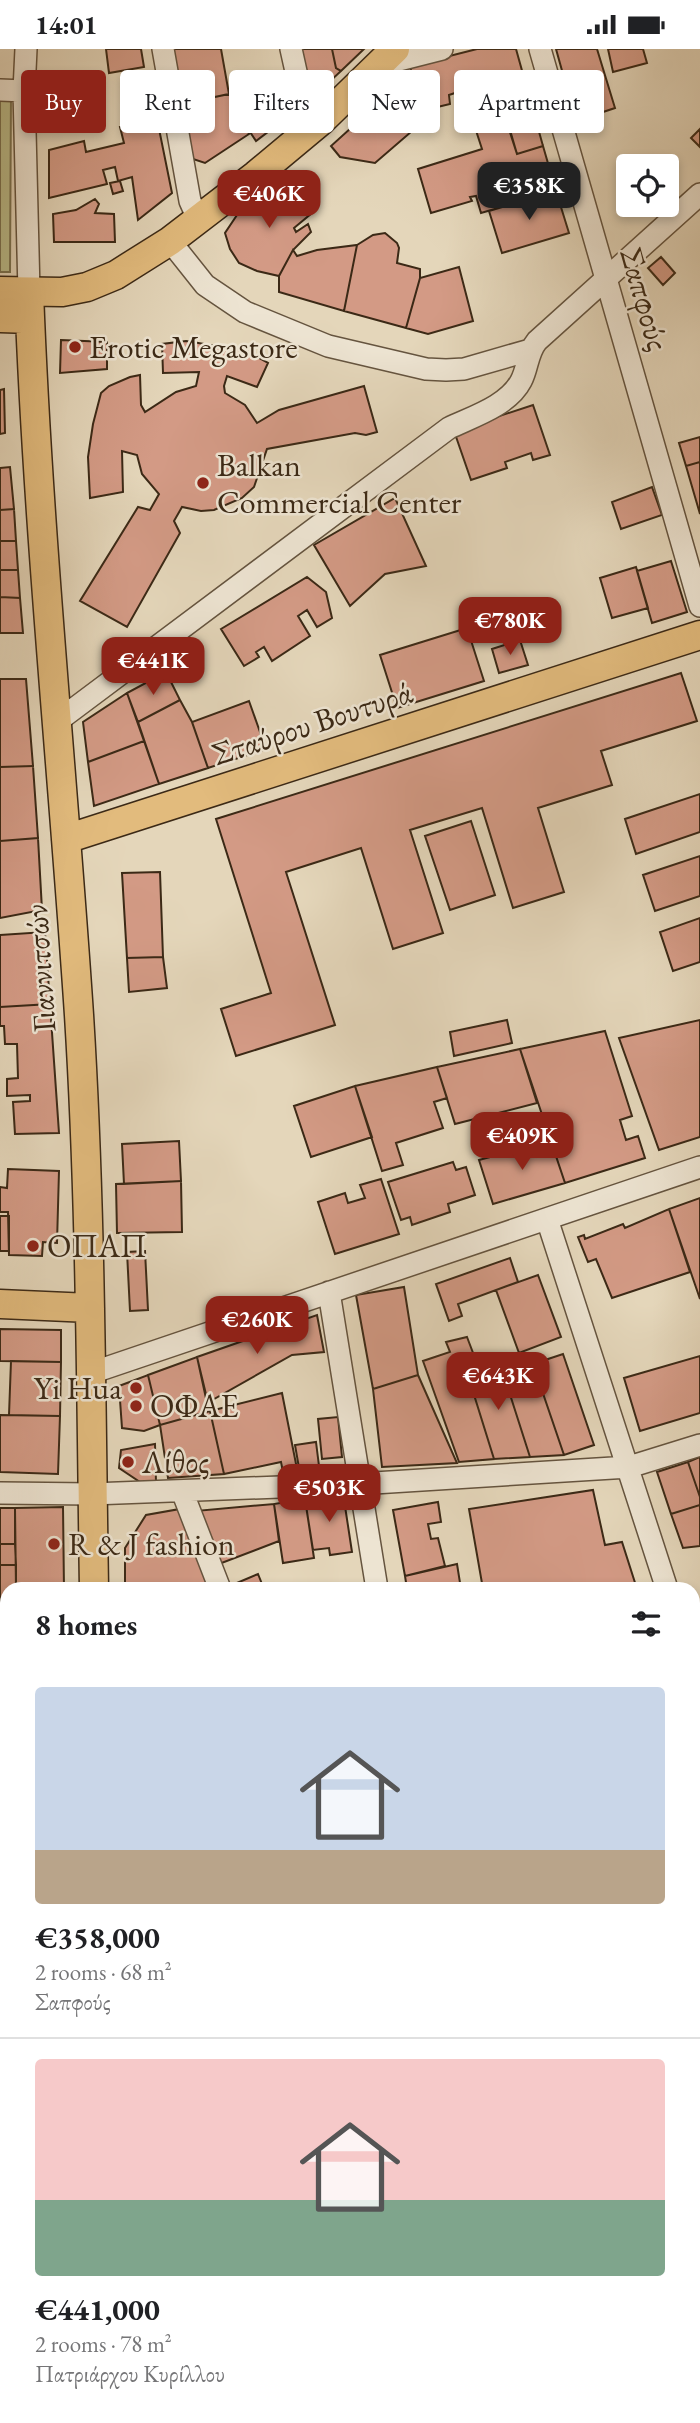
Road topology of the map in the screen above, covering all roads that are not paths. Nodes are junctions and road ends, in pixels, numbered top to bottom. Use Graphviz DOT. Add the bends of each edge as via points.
graph roads {
  1 [pos="26,49"];
  2 [pos="163,49"];
  3 [pos="290,49"];
  4 [pos="442,49"];
  5 [pos="540,49"];
  6 [pos="387,57"];
  7 [pos="25,70"];
  8 [pos="295,70"];
  9 [pos="0,90"];
  10 [pos="21,91"];
  11 [pos="334,108"];
  12 [pos="25,133"];
  13 [pos="306,133"];
  14 [pos="700,194"];
  15 [pos="199,221"];
  16 [pos="170,241"];
  17 [pos="606,280"];
  18 [pos="0,291"];
  19 [pos="29,305"];
  20 [pos="0,318"];
  21 [pos="530,349"];
  22 [pos="700,606"];
  23 [pos="700,635"];
  24 [pos="55,723"];
  25 [pos="66,839"];
  26 [pos="700,1167"];
  27 [pos="547,1219"];
  28 [pos="329,1293"];
  29 [pos="0,1304"];
  30 [pos="90,1308"];
  31 [pos="90,1373"];
  32 [pos="700,1445"];
  33 [pos="629,1467"];
  34 [pos="358,1484"];
  35 [pos="182,1491"];
  36 [pos="0,1493"];
  37 [pos="92,1494"];
  38 [pos="94,1582"];
  39 [pos="217,1582"];
  40 [pos="376,1582"];
  41 [pos="665,1582"];
  1 -- 7 [label="street, Γιαννιτσών"];
  2 -- 15 [label="street" via="190,201"];
  3 -- 8 [label="street"];
  4 -- 6 [label="street"];
  5 -- 17 [label="street, Σαπφούς"];
  6 -- 11 [label="main road"];
  9 -- 10 [label="street"];
  12 -- 19 [label="street, Γιαννιτσών"];
  13 -- 15 [label="main road"];
  14 -- 17 [label="street"];
  15 -- 16 [label="main road"];
  16 -- 19 [label="main road" via="101,282"];
  16 -- 21 [label="street" via="205,285 244,312 328,346 446,370"];
  17 -- 21 [label="street"];
  17 -- 22 [label="street, Σαπφούς"];
  18 -- 19 [label="main road"];
  19 -- 20 [label="main road"];
  19 -- 24 [label="main road, Γιαννιτσών"];
  21 -- 24 [label="street" via="521,381 505,399 449,428"];
  23 -- 25 [label="main road, Σταύρου Βουτυρά"];
  24 -- 25 [label="main road, Γιαννιτσών"];
  25 -- 30 [label="main road, Γιαννιτσών" via="79,1018"];
  26 -- 27 [label="street"];
  27 -- 28 [label="street"];
  27 -- 33 [label="street"];
  28 -- 31 [label="street"];
  28 -- 34 [label="street"];
  29 -- 30 [label="main road"];
  30 -- 31 [label="main road, Γιαννιτσών"];
  31 -- 37 [label="main road, Γιαννιτσών"];
  32 -- 33 [label="street"];
  33 -- 34 [label="street"];
  33 -- 41 [label="street"];
  34 -- 35 [label="street"];
  34 -- 40 [label="street"];
  35 -- 37 [label="street"];
  35 -- 39 [label="street"];
  36 -- 37 [label="street"];
  37 -- 38 [label="main road, Γιαννιτσών"];
}
